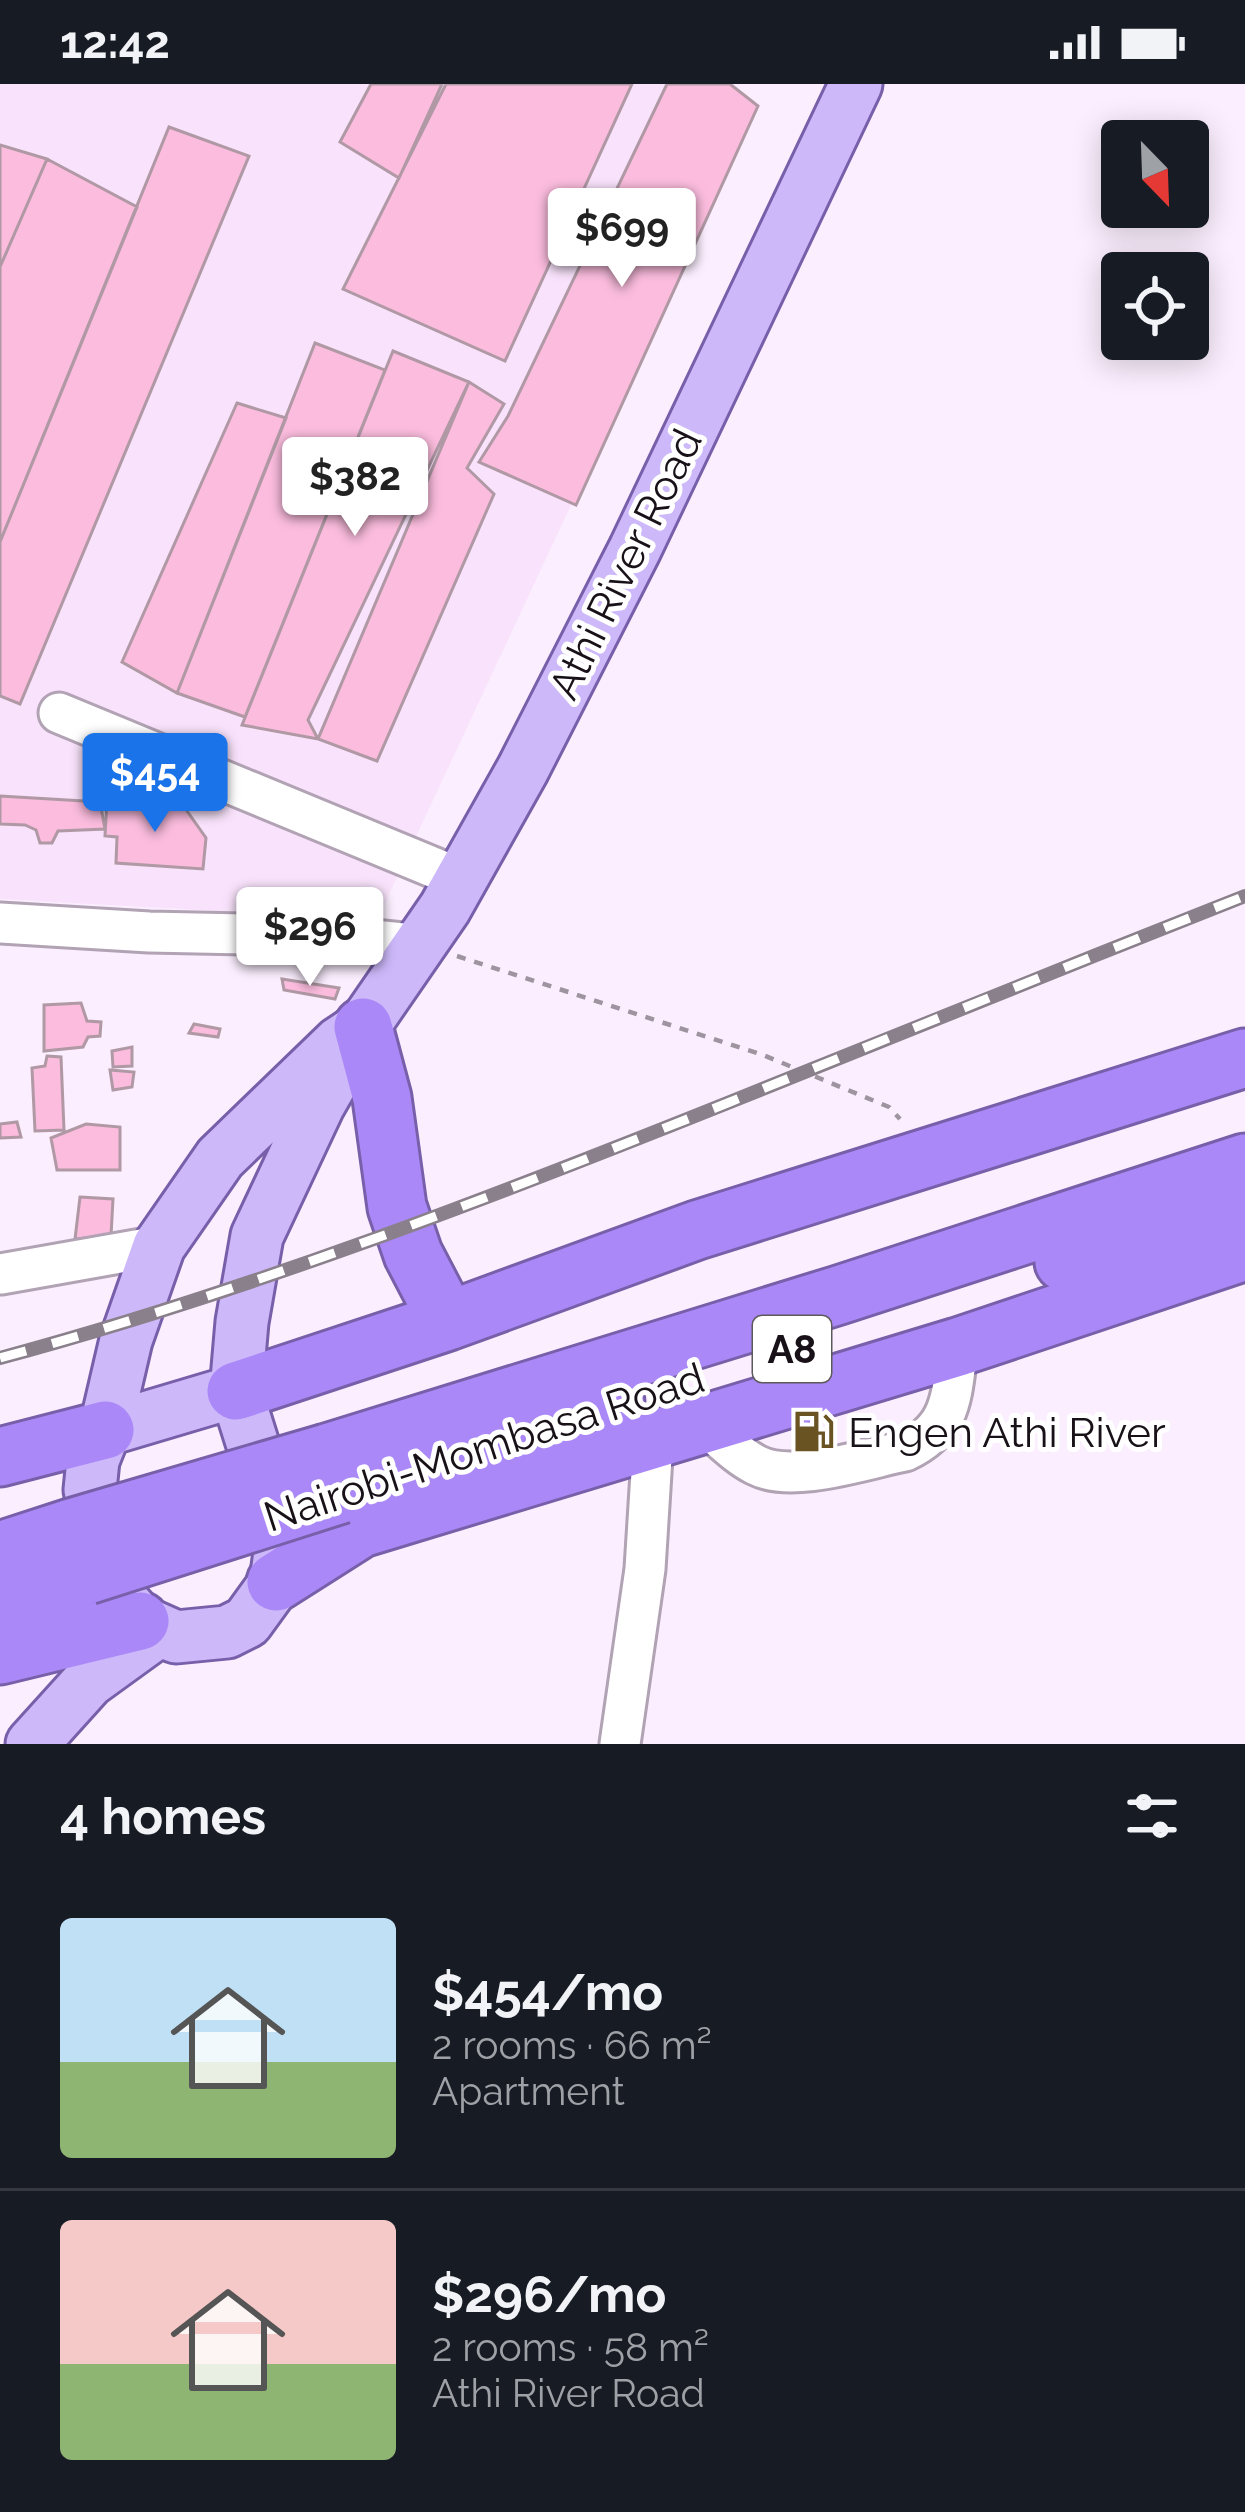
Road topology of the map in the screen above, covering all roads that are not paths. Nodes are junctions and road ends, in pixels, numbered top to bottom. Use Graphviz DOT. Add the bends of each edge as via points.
graph roads {
  1 [pos="856,84"];
  2 [pos="59,712"];
  3 [pos="459,878"];
  4 [pos="0,923"];
  5 [pos="422,945"];
  6 [pos="363,1027"];
  7 [pos="1245,1058"];
  8 [pos="1245,1163"];
  9 [pos="1245,1212"];
  10 [pos="159,1246"];
  11 [pos="1229,1258"];
  12 [pos="1,1274"];
  13 [pos="448,1321"];
  14 [pos="958,1347"];
  15 [pos="236,1391"];
  16 [pos="105,1430"];
  17 [pos="678,1432"];
  18 [pos="0,1457"];
  19 [pos="334,1474"];
  20 [pos="0,1551"];
  21 [pos="79,1551"];
  22 [pos="277,1582"];
  23 [pos="0,1600"];
  24 [pos="149,1626"];
  25 [pos="0,1655"];
  26 [pos="32,1744"];
  27 [pos="620,1744"];
  1 -- 3 [label="main road, Athi River Road" via="634,550"];
  2 -- 3 [label="street"];
  3 -- 5 [label="main road, Athi River Road"];
  4 -- 5 [label="street"];
  5 -- 6 [label="main road, Athi River Road"];
  6 -- 10 [label="main road, Athi River Road" via="220,1158"];
  6 -- 13 [label="highway" via="397,1207"];
  6 -- 15 [label="main road, Athi River Road" via="257,1236"];
  7 -- 13 [label="highway" via="697,1230"];
  8 -- 19 [label="highway, A8" via="838,1295"];
  9 -- 19 [label="highway, Nairobi-Mombasa Road / A8" via="1105,1247 649,1391"];
  10 -- 12 [label="street"];
  10 -- 16 [label="main road, Athi River Road"];
  11 -- 14 [label="highway"];
  13 -- 15 [label="highway"];
  14 -- 17 [label="highway"];
  14 -- 17 [label="street" via="949,1411 905,1451 777,1472"];
  15 -- 16 [label="main road"];
  15 -- 22 [label="main road, Athi River Road" via="270,1498"];
  16 -- 18 [label="highway"];
  16 -- 24 [label="main road, Athi River Road" via="90,1490 121,1599"];
  17 -- 22 [label="highway" via="361,1528"];
  17 -- 27 [label="street" via="645,1569"];
  19 -- 21 [label="highway, Nairobi-Mombasa Road / A8, bridge"];
  20 -- 21 [label="highway, A8"];
  21 -- 23 [label="highway, Nairobi-Mombasa Road / A8"];
  22 -- 24 [label="main road" via="247,1622 227,1633 176,1637"];
  24 -- 25 [label="highway"];
  24 -- 26 [label="main road"];
}
